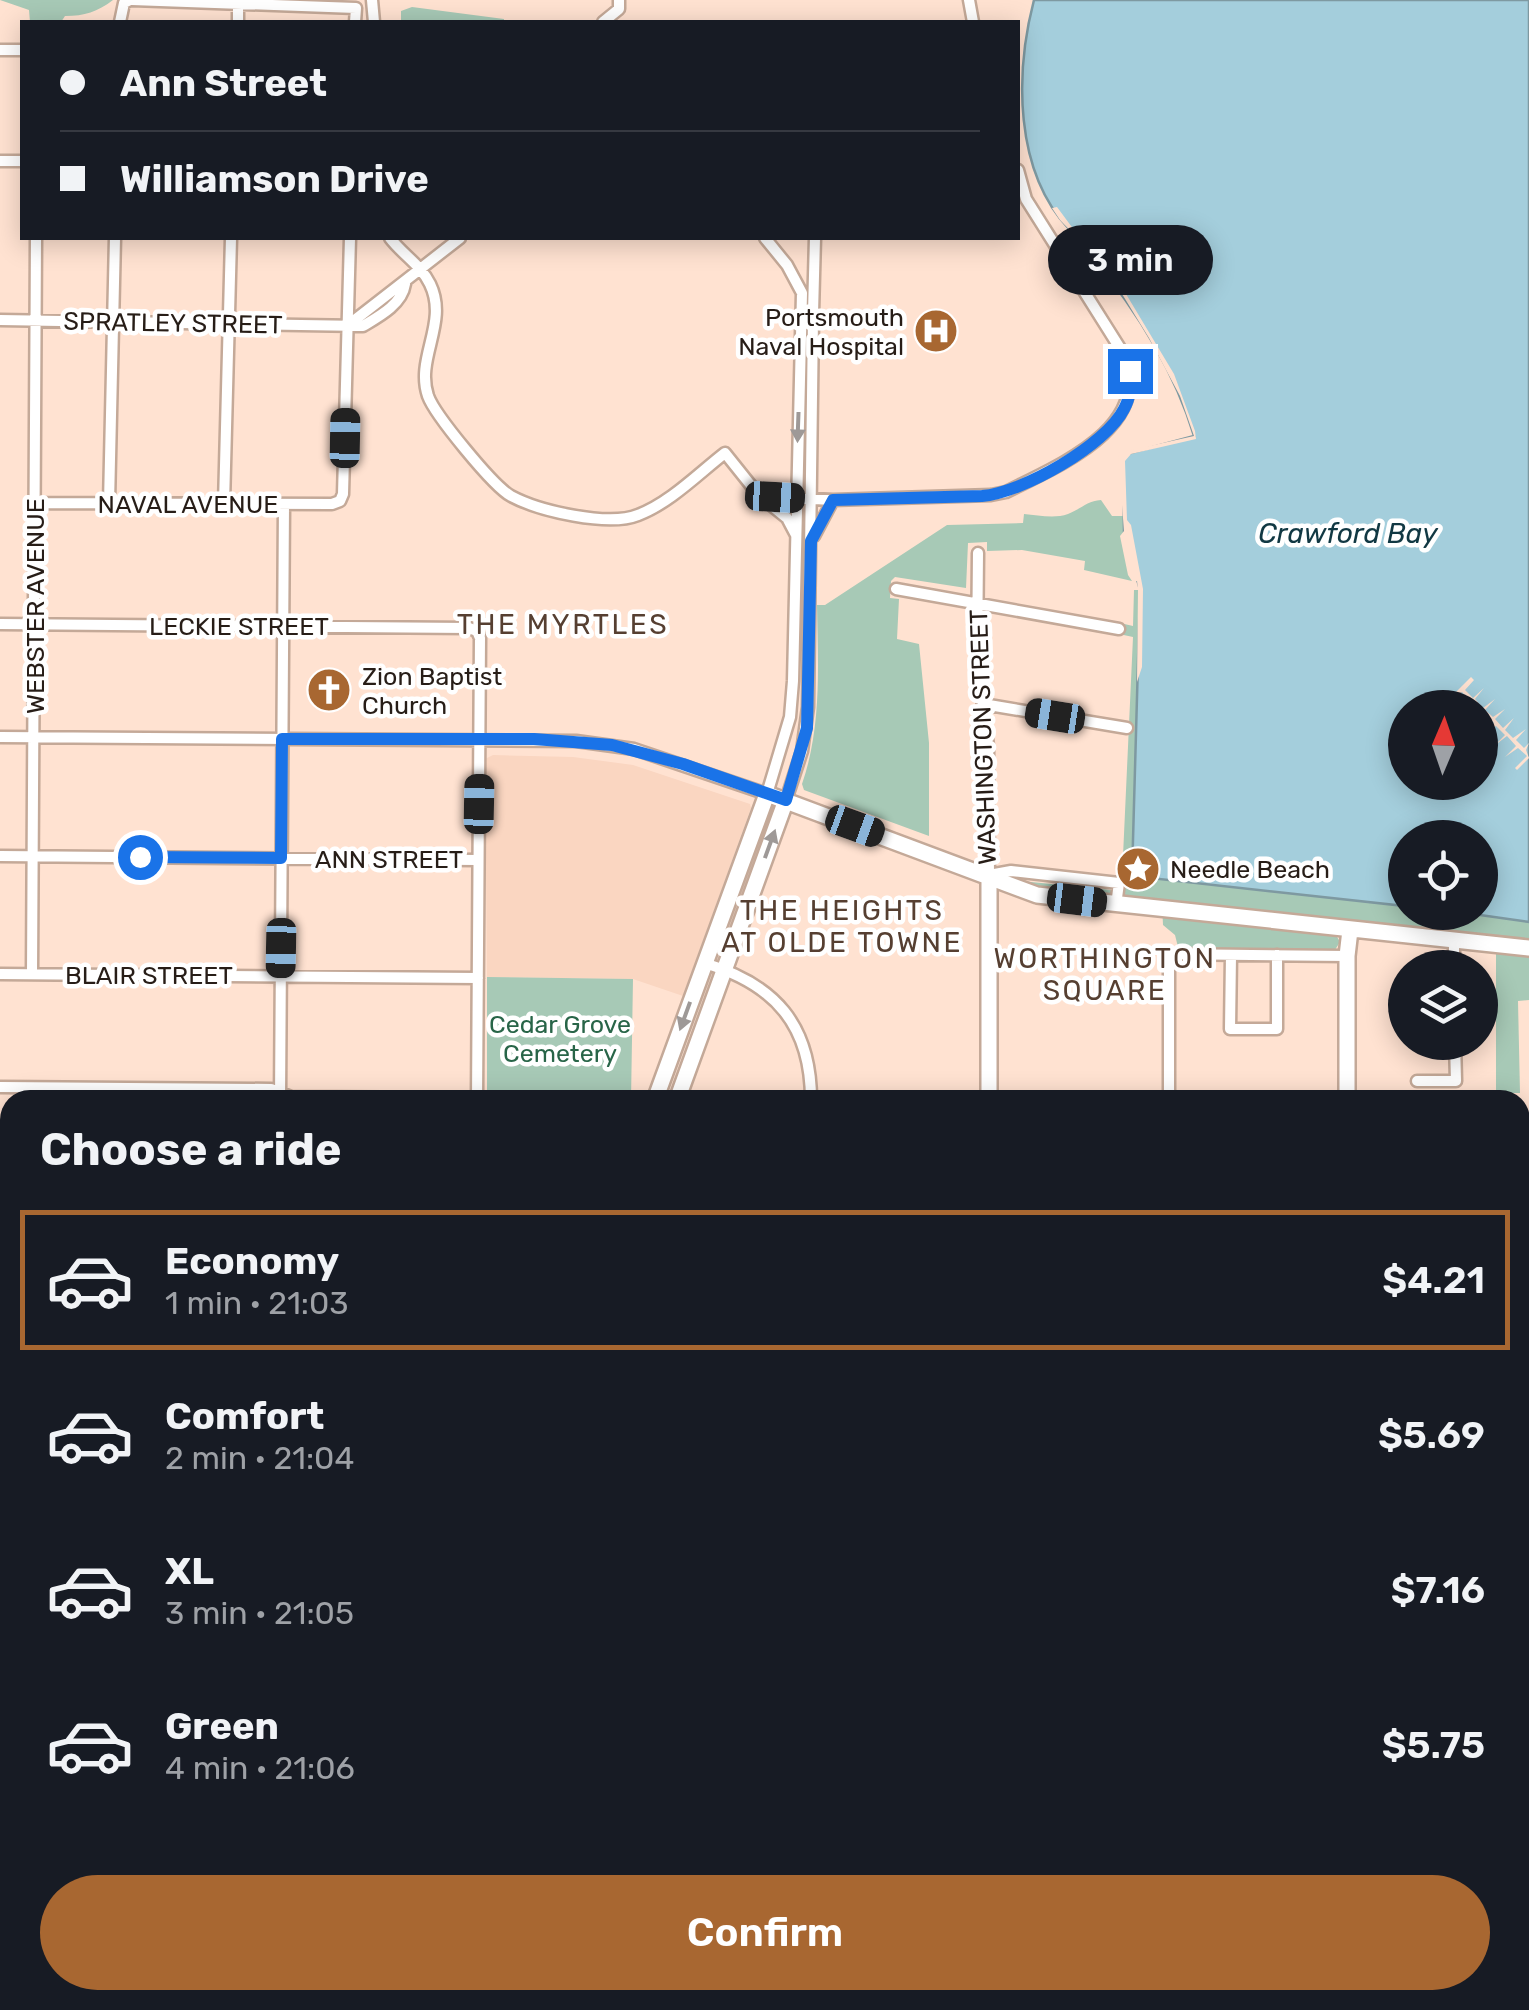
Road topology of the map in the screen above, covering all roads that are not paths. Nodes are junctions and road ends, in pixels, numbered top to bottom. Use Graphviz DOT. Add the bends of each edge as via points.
graph roads {
  1 [pos="131,0"];
  2 [pos="619,0"];
  3 [pos="238,2"];
  4 [pos="120,20"];
  5 [pos="355,20"];
  6 [pos="605,20"];
  7 [pos="1020,177"];
  8 [pos="36,240"];
  9 [pos="115,240"];
  10 [pos="232,240"];
  11 [pos="350,240"];
  12 [pos="392,240"];
  13 [pos="458,240"];
  14 [pos="766,240"];
  15 [pos="815,240"];
  16 [pos="421,270"];
  17 [pos="0,320"];
  18 [pos="36,320"];
  19 [pos="114,322"];
  20 [pos="229,325"];
  21 [pos="346,327"];
  22 [pos="756,493"];
  23 [pos="796,498"];
  24 [pos="812,499"];
  25 [pos="833,500"];
  26 [pos="35,503"];
  27 [pos="110,503"];
  28 [pos="224,504"];
  29 [pos="284,504"];
  30 [pos="798,539"];
  31 [pos="811,541"];
  32 [pos="978,553"];
  33 [pos="896,589"];
  34 [pos="977,603"];
  35 [pos="0,624"];
  36 [pos="35,624"];
  37 [pos="283,626"];
  38 [pos="1120,629"];
  39 [pos="983,704"];
  40 [pos="1127,728"];
  41 [pos="0,737"];
  42 [pos="34,737"];
  43 [pos="282,739"];
  44 [pos="479,739"];
  45 [pos="767,794"];
  46 [pos="786,800"];
  47 [pos="0,856"];
  48 [pos="33,856"];
  49 [pos="281,858"];
  50 [pos="478,860"];
  51 [pos="989,875"];
  52 [pos="1350,930"];
  53 [pos="1454,941"];
  54 [pos="1454,950"];
  55 [pos="1529,950"];
  56 [pos="1277,955"];
  57 [pos="1231,956"];
  58 [pos="1347,956"];
  59 [pos="704,963"];
  60 [pos="724,969"];
  61 [pos="0,974"];
  62 [pos="32,974"];
  63 [pos="280,976"];
  64 [pos="478,978"];
  65 [pos="1456,1060"];
  66 [pos="1417,1082"];
  67 [pos="0,1087"];
  68 [pos="271,1090"];
  69 [pos="280,1090"];
  70 [pos="477,1090"];
  71 [pos="659,1090"];
  72 [pos="680,1090"];
  73 [pos="810,1090"];
  74 [pos="989,1090"];
  75 [pos="1169,1090"];
  76 [pos="1347,1090"];
  77 [pos="0,2010"];
  78 [pos="76,2010"];
  79 [pos="121,2010"];
  80 [pos="146,2010"];
  81 [pos="923,2010"];
  82 [pos="989,2010"];
  83 [pos="1001,2010"];
  1 -- 3 [label="street"];
  1 -- 4 [label="street" via="124,2"];
  2 -- 6 [label="street" via="619,9"];
  3 -- 5 [label="street" via="356,8"];
  7 -- 25 [label="street" via="1026,199 1127,363 1130,388 1123,411 1075,456 1003,493"];
  8 -- 18 [label="street, WEBSTER AVENUE"];
  9 -- 19 [label="street"];
  10 -- 20 [label="street"];
  11 -- 21 [label="street"];
  12 -- 16 [label="street"];
  13 -- 16 [label="street"];
  14 -- 23 [label="street, one-way" via="802,293"];
  15 -- 24 [label="street"];
  16 -- 21 [label="street" via="391,308 363,326"];
  16 -- 22 [label="street" via="438,308 426,391 438,414 510,495 544,508 626,518 659,504 725,453"];
  17 -- 18 [label="street, SPRATLEY STREET"];
  18 -- 19 [label="street, SPRATLEY STREET"];
  18 -- 26 [label="street, WEBSTER AVENUE"];
  19 -- 20 [label="street, SPRATLEY STREET"];
  19 -- 27 [label="street"];
  20 -- 21 [label="street, SPRATLEY STREET"];
  20 -- 28 [label="street"];
  21 -- 29 [label="street, NAVAL AVENUE" via="340,501"];
  22 -- 23 [label="street"];
  22 -- 30 [label="street" via="787,518"];
  23 -- 24 [label="street"];
  23 -- 30 [label="street"];
  24 -- 25 [label="street"];
  24 -- 31 [label="street"];
  25 -- 31 [label="street"];
  26 -- 27 [label="street, NAVAL AVENUE"];
  26 -- 36 [label="street, WEBSTER AVENUE"];
  27 -- 28 [label="street, NAVAL AVENUE"];
  28 -- 29 [label="street, NAVAL AVENUE"];
  29 -- 37 [label="street"];
  30 -- 45 [label="street" via="790,718"];
  31 -- 46 [label="street" via="807,728"];
  32 -- 34 [label="street, WASHINGTON STREET"];
  33 -- 34 [label="street"];
  34 -- 38 [label="street"];
  34 -- 39 [label="street, WASHINGTON STREET"];
  35 -- 36 [label="street, LECKIE STREET"];
  36 -- 37 [label="street, LECKIE STREET"];
  36 -- 42 [label="street, WEBSTER AVENUE"];
  37 -- 43 [label="street"];
  37 -- 44 [label="street, LECKIE STREET" via="477,631"];
  39 -- 40 [label="street"];
  39 -- 51 [label="street, WASHINGTON STREET"];
  41 -- 42 [label="street"];
  42 -- 43 [label="street"];
  42 -- 48 [label="street, WEBSTER AVENUE"];
  43 -- 44 [label="street"];
  43 -- 49 [label="street"];
  44 -- 45 [label="street" via="634,749"];
  44 -- 50 [label="street"];
  45 -- 46 [label="main road"];
  45 -- 59 [label="main road"];
  46 -- 51 [label="main road"];
  60 -- 46 [label="main road, one-way"];
  47 -- 48 [label="street, ANN STREET"];
  48 -- 49 [label="street, ANN STREET"];
  48 -- 62 [label="street, WEBSTER AVENUE"];
  49 -- 50 [label="street, ANN STREET"];
  49 -- 63 [label="street"];
  50 -- 64 [label="street"];
  51 -- 52 [label="main road" via="1038,895"];
  51 -- 74 [label="main road, WASHINGTON STREET"];
  52 -- 53 [label="main road"];
  52 -- 58 [label="main road"];
  53 -- 54 [label="street"];
  53 -- 55 [label="main road"];
  56 -- 57 [label="street"];
  56 -- 57 [label="street" via="1276,1029 1230,1029"];
  56 -- 58 [label="street"];
  57 -- 75 [label="street" via="1169,954"];
  58 -- 76 [label="main road"];
  59 -- 60 [label="street"];
  59 -- 71 [label="main road, one-way"];
  60 -- 72 [label="main road"];
  60 -- 73 [label="street" via="765,992 790,1018 809,1060"];
  61 -- 62 [label="street, BLAIR STREET"];
  62 -- 63 [label="street, BLAIR STREET"];
  63 -- 64 [label="street, BLAIR STREET"];
  63 -- 69 [label="street"];
  64 -- 70 [label="street"];
  65 -- 66 [label="street" via="1456,1081"];
  67 -- 68 [label="street"];
  77 -- 78 [label="street"];
  78 -- 79 [label="street"];
  79 -- 80 [label="street"];
  81 -- 82 [label="street"];
  82 -- 83 [label="street"];
}
